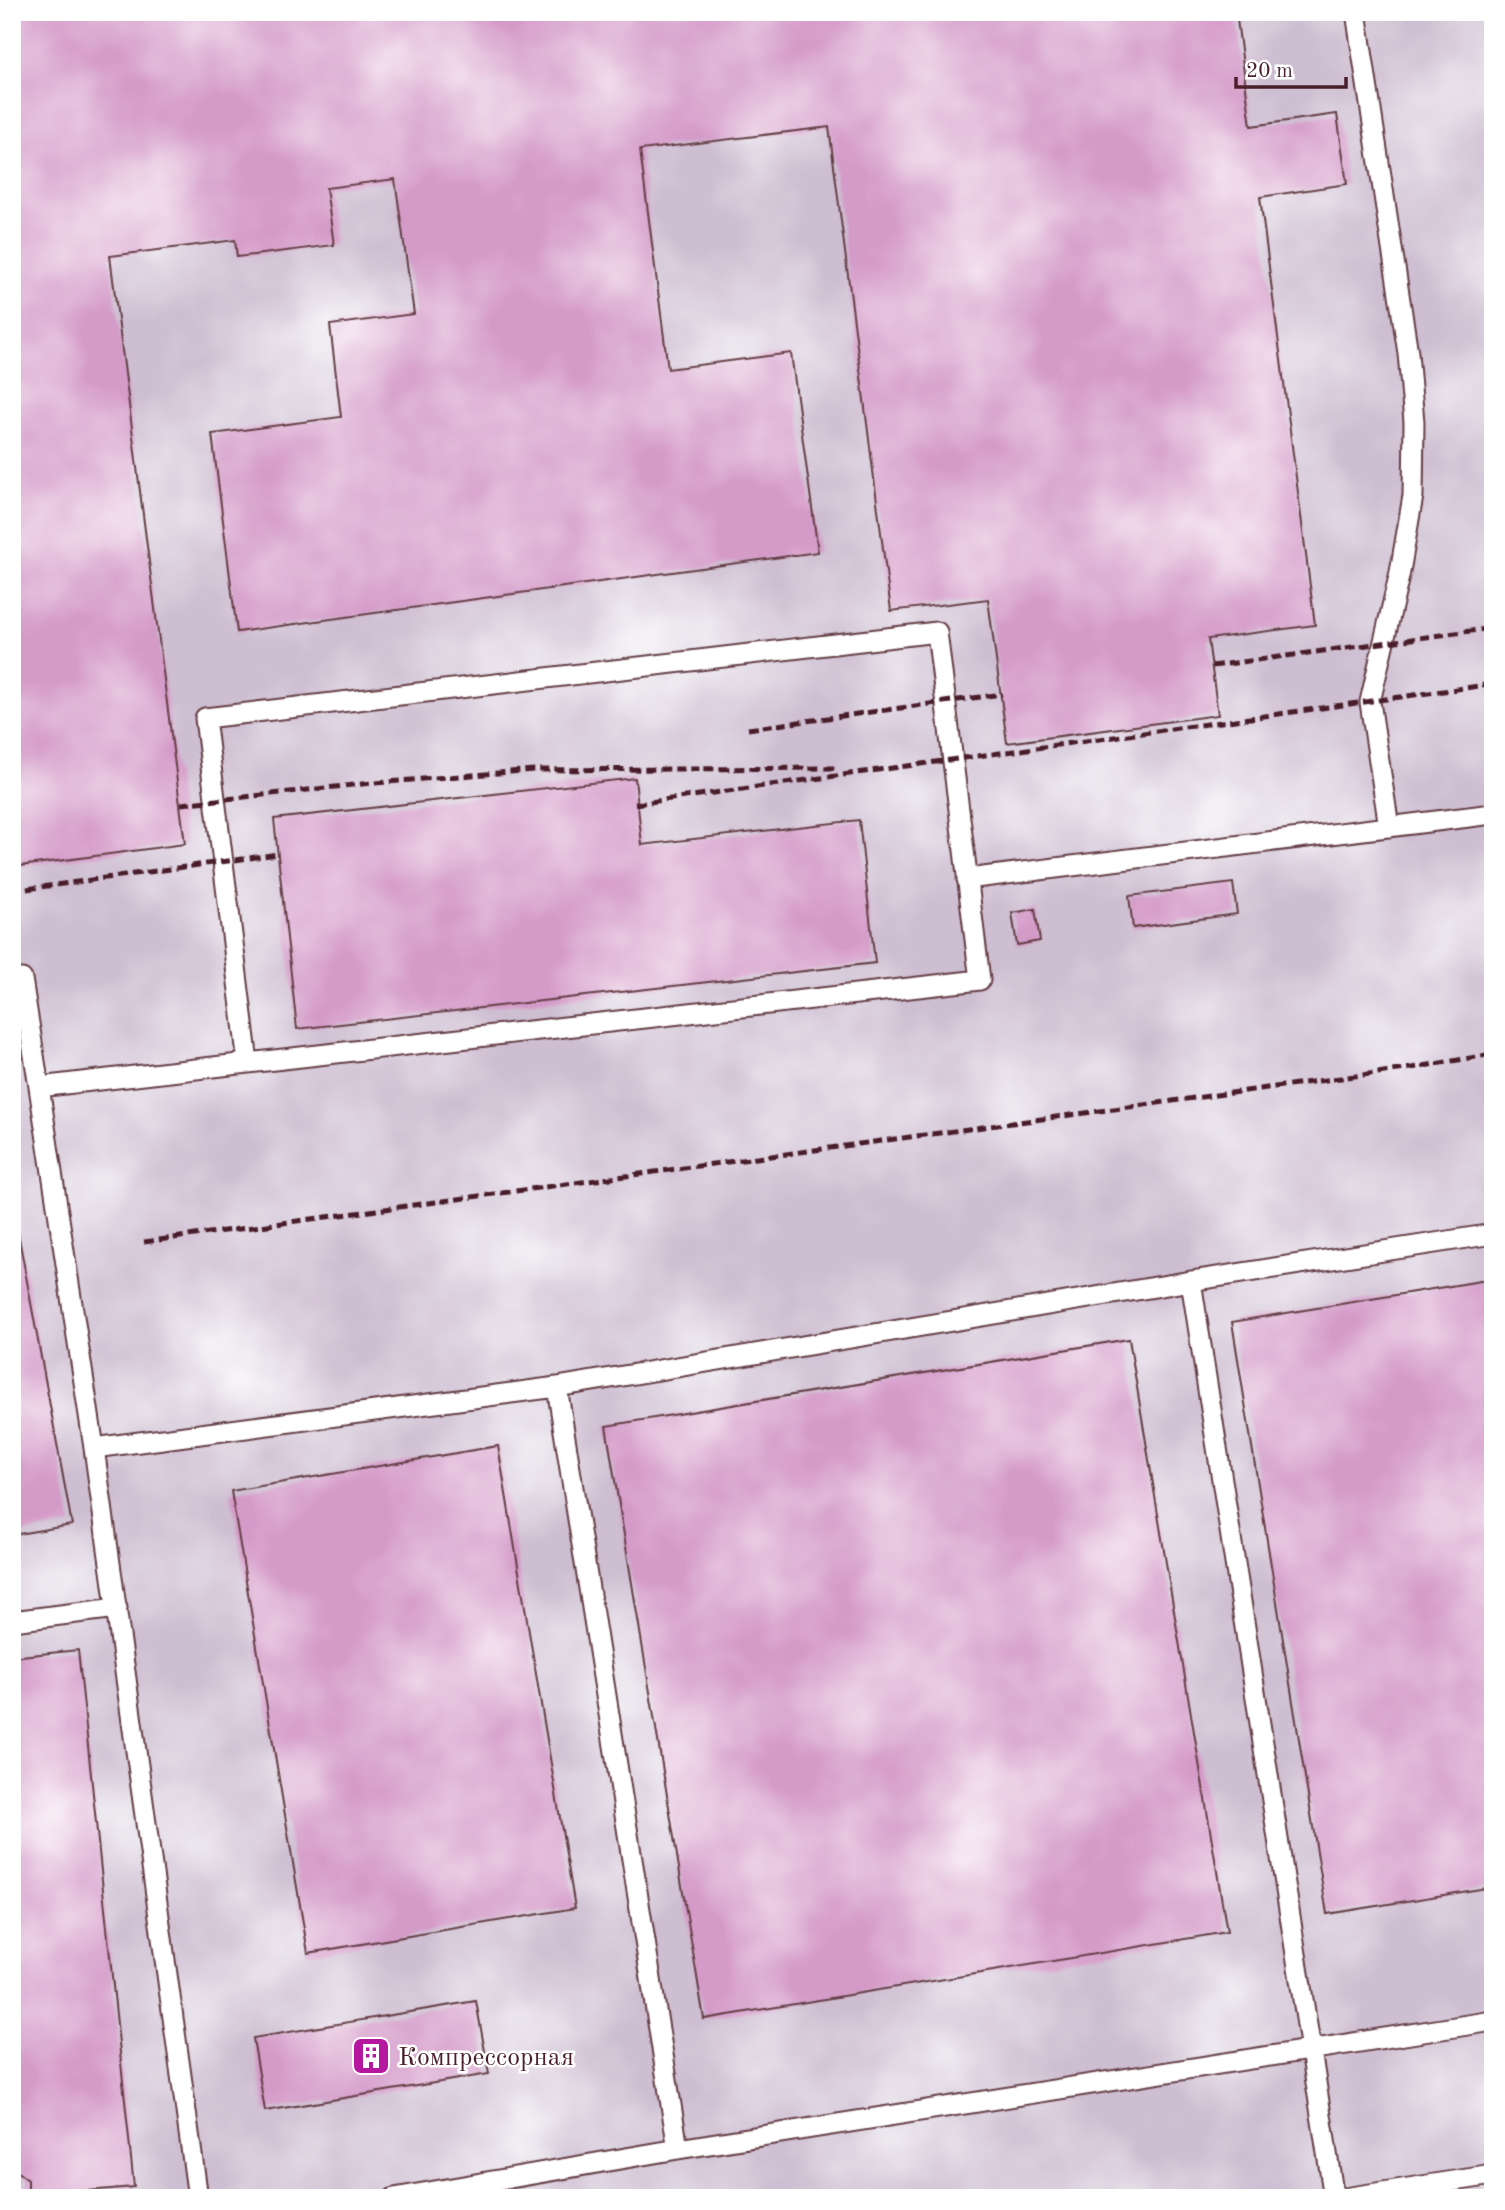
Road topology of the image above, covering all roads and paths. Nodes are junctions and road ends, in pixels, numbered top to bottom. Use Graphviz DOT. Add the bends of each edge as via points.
graph roads {
  1 [pos="1356,12"];
  2 [pos="1493,814"];
  3 [pos="1389,827"];
  4 [pos="967,879"];
  5 [pos="12,980"];
  6 [pos="248,1063"];
  7 [pos="39,1087"];
  8 [pos="1493,1234"];
  9 [pos="1191,1281"];
  10 [pos="557,1387"];
  11 [pos="94,1448"];
  12 [pos="117,1608"];
  13 [pos="12,1621"];
  14 [pos="1493,2021"];
  15 [pos="1312,2049"];
  16 [pos="678,2149"];
  17 [pos="1493,2175"];
  18 [pos="198,2198"];
  19 [pos="394,2198"];
  20 [pos="1334,2198"];
  21 [pos="1344,2198"];
  1 -- 3 [label="lane" via="1415,422 1413,496 1370,702"];
  2 -- 3 [label="lane"];
  3 -- 4 [label="lane"];
  4 -- 6 [label="lane" via="980,980"];
  4 -- 6 [label="lane" via="937,632 205,718"];
  5 -- 7 [label="lane" via="22,978"];
  6 -- 7 [label="lane"];
  7 -- 11 [label="lane"];
  8 -- 9 [label="lane"];
  9 -- 10 [label="lane"];
  9 -- 15 [label="lane"];
  10 -- 11 [label="lane"];
  10 -- 16 [label="lane"];
  11 -- 12 [label="lane"];
  12 -- 13 [label="lane"];
  12 -- 18 [label="lane"];
  14 -- 15 [label="lane"];
  15 -- 16 [label="lane"];
  15 -- 20 [label="lane"];
  16 -- 19 [label="lane"];
  17 -- 21 [label="lane"];
}
